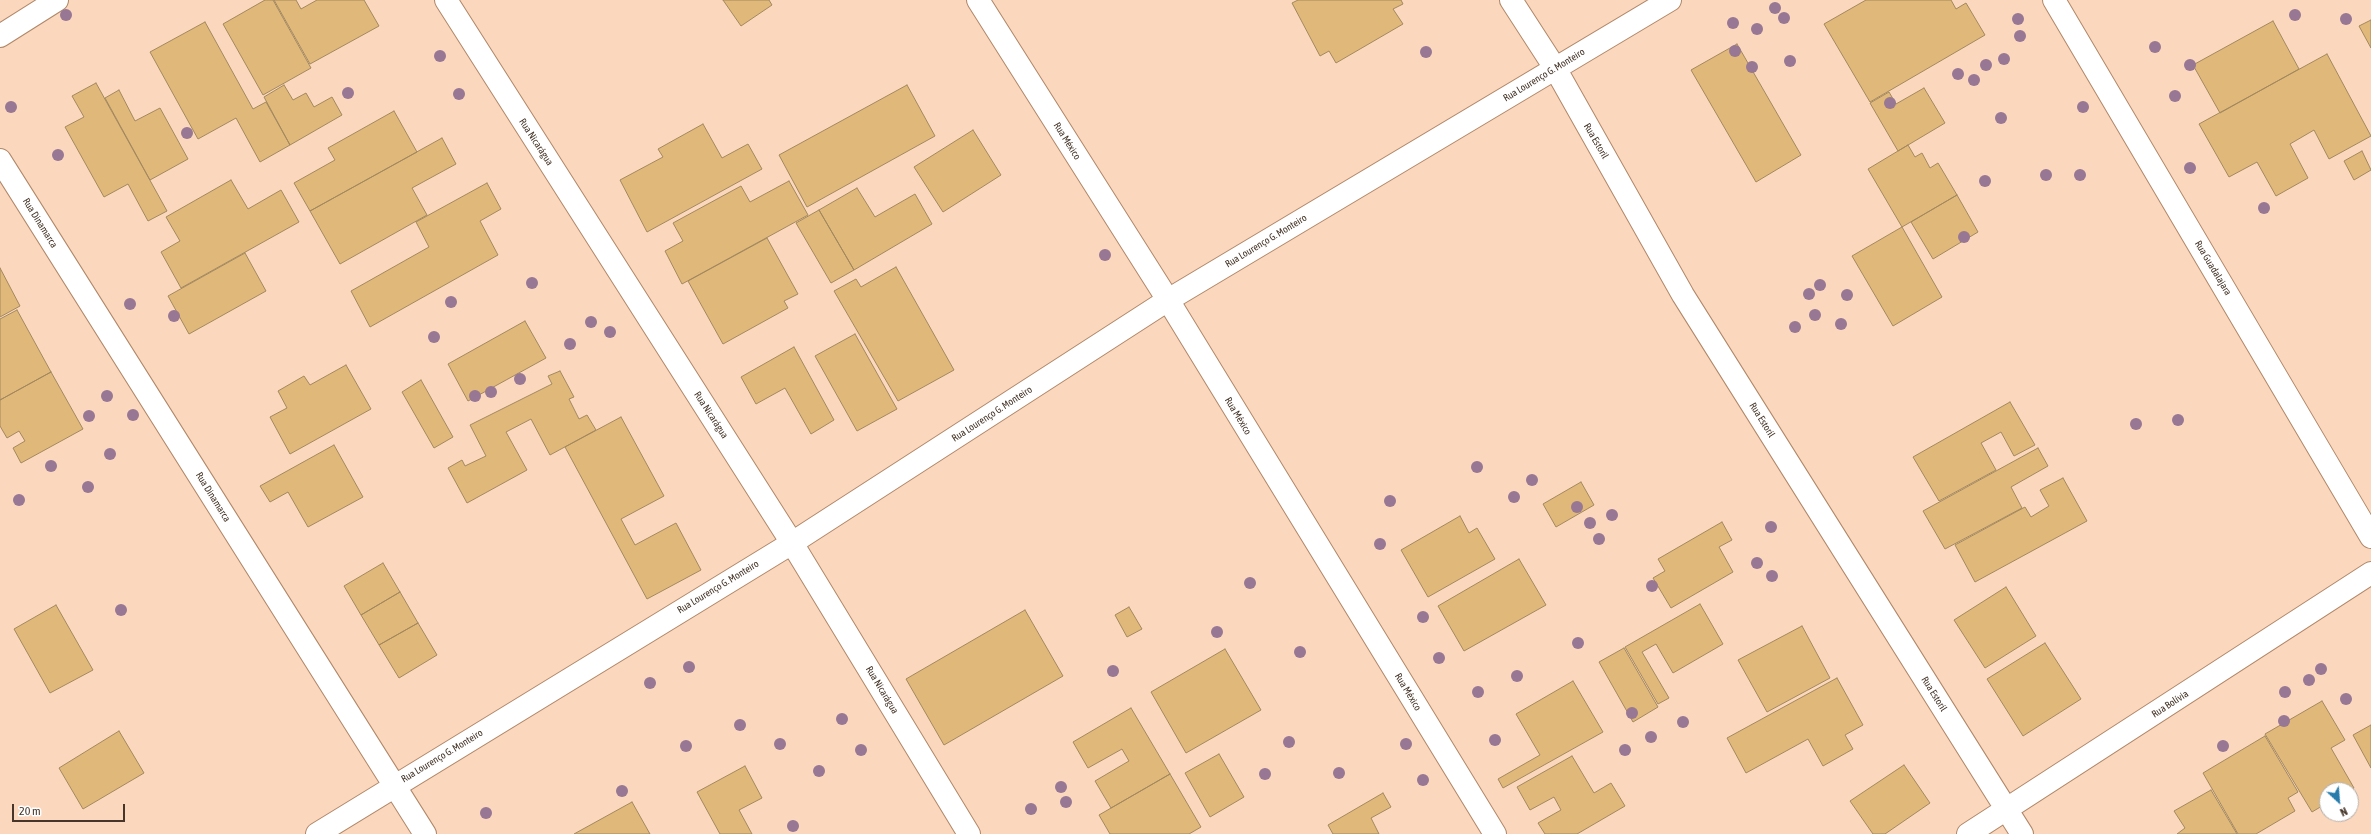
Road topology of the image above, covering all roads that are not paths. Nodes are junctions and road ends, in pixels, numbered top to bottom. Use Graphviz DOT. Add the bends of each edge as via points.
graph roads {
  1 [pos="57,0"];
  2 [pos="446,0"];
  3 [pos="978,0"];
  4 [pos="1511,0"];
  5 [pos="1670,0"];
  6 [pos="2054,0"];
  7 [pos="0,36"];
  8 [pos="1555,68"];
  9 [pos="0,160"];
  10 [pos="1168,300"];
  11 [pos="2371,536"];
  12 [pos="792,543"];
  13 [pos="2371,573"];
  14 [pos="395,785"];
  15 [pos="2007,810"];
  16 [pos="317,834"];
  17 [pos="425,834"];
  18 [pos="969,834"];
  19 [pos="1494,834"];
  20 [pos="1968,834"];
  21 [pos="2022,834"];
  1 -- 7 [label="street"];
  2 -- 12 [label="street, Rua Nicarágua"];
  3 -- 10 [label="street, Rua México"];
  4 -- 8 [label="street, Rua Estoril"];
  5 -- 8 [label="street, Rua Lourenço G. Monteiro"];
  6 -- 11 [label="street, Rua Guadalajara"];
  8 -- 10 [label="street, Rua Lourenço G. Monteiro"];
  8 -- 15 [label="street, Rua Estoril" via="1683,294"];
  9 -- 14 [label="street, Rua Dinamarca"];
  10 -- 12 [label="street, Rua Lourenço G. Monteiro"];
  10 -- 19 [label="street, Rua México"];
  12 -- 14 [label="street, Rua Lourenço G. Monteiro"];
  12 -- 18 [label="street, Rua Nicarágua"];
  13 -- 15 [label="street, Rua Bolívia"];
  14 -- 16 [label="street, Rua Lourenço G. Monteiro"];
  14 -- 17 [label="street, Rua Dinamarca"];
  15 -- 20 [label="street, Rua Bolívia"];
  15 -- 21 [label="street, Rua Estoril"];
}
